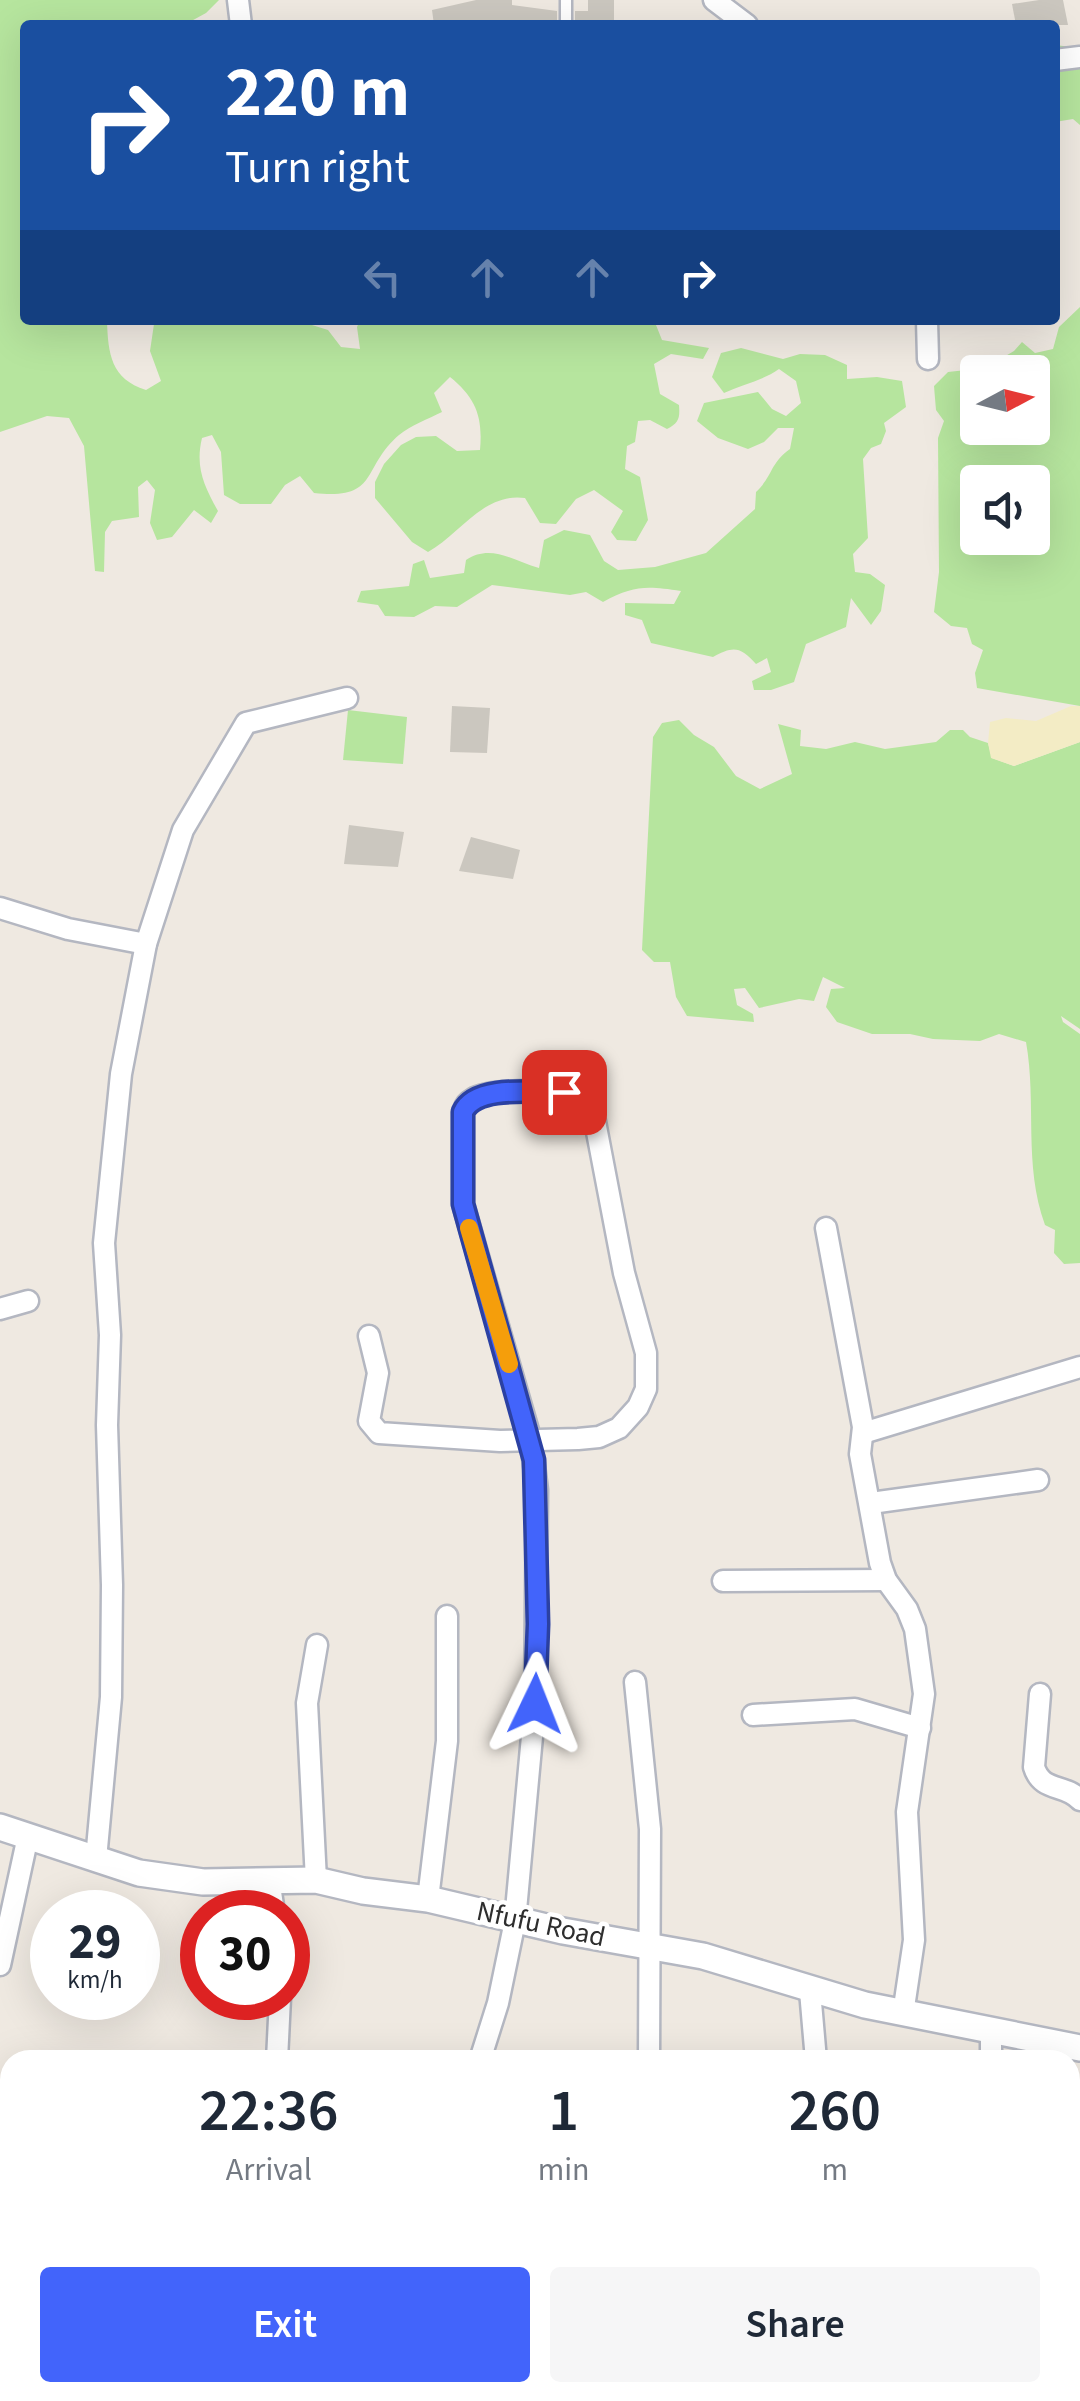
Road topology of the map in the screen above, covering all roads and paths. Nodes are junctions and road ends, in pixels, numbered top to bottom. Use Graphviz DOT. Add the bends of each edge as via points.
graph roads {
  1 [pos="714,0"];
  2 [pos="740,20"];
  3 [pos="927,325"];
  4 [pos="928,359"];
  5 [pos="347,698"];
  6 [pos="0,908"];
  7 [pos="146,944"];
  8 [pos="826,1228"];
  9 [pos="28,1301"];
  10 [pos="0,1309"];
  11 [pos="369,1336"];
  12 [pos="1080,1366"];
  13 [pos="863,1434"];
  14 [pos="531,1442"];
  15 [pos="1038,1480"];
  16 [pos="871,1503"];
  17 [pos="886,1580"];
  18 [pos="723,1581"];
  19 [pos="447,1616"];
  20 [pos="317,1646"];
  21 [pos="635,1682"];
  22 [pos="1040,1694"];
  23 [pos="754,1715"];
  24 [pos="920,1728"];
  25 [pos="1080,1800"];
  26 [pos="0,1827"];
  27 [pos="28,1836"];
  28 [pos="96,1859"];
  29 [pos="269,1879"];
  30 [pos="316,1880"];
  31 [pos="271,1890"];
  32 [pos="428,1899"];
  33 [pos="514,1921"];
  34 [pos="648,1945"];
  35 [pos="0,1965"];
  36 [pos="810,1991"];
  37 [pos="902,2014"];
  38 [pos="279,2020"];
  39 [pos="991,2033"];
  40 [pos="1080,2048"];
  41 [pos="277,2050"];
  42 [pos="483,2050"];
  43 [pos="649,2050"];
  44 [pos="815,2050"];
  45 [pos="991,2050"];
  1 -- 2 [label="street"];
  3 -- 4 [label="street"];
  5 -- 7 [label="street" via="246,723 183,830"];
  6 -- 7 [label="street"];
  7 -- 28 [label="street" via="126,1033 105,1220 111,1697"];
  8 -- 13 [label="street"];
  9 -- 10 [label="street"];
  11 -- 14 [label="street" via="378,1373 369,1416 375,1431"];
  12 -- 13 [label="street"];
  13 -- 16 [label="street" via="860,1454"];
  14 -- 14 [label="street" via="463,1204 463,1112 472,1100 491,1094 572,1093 593,1111 646,1353 646,1389 628,1422 606,1435"];
  14 -- 33 [label="street" via="538,1624"];
  15 -- 16 [label="street"];
  16 -- 17 [label="street"];
  17 -- 18 [label="street"];
  17 -- 24 [label="street" via="916,1629 924,1694"];
  19 -- 32 [label="street" via="446,1741"];
  20 -- 30 [label="street" via="307,1703"];
  21 -- 34 [label="street" via="650,1830"];
  22 -- 25 [label="street" via="1036,1775"];
  23 -- 24 [label="street" via="855,1710"];
  24 -- 37 [label="street" via="907,1812 914,1940"];
  26 -- 27 [label="street, Nfufu Road"];
  27 -- 28 [label="street, Nfufu Road"];
  27 -- 35 [label="street"];
  28 -- 29 [label="street, Nfufu Road" via="172,1880"];
  29 -- 30 [label="street, Nfufu Road"];
  29 -- 31 [label="street"];
  30 -- 32 [label="street, Nfufu Road"];
  32 -- 33 [label="street, Nfufu Road"];
  33 -- 34 [label="street, Nfufu Road"];
  33 -- 42 [label="street"];
  34 -- 36 [label="street, Nfufu Road"];
  34 -- 43 [label="street"];
  36 -- 37 [label="street, Nfufu Road"];
  36 -- 44 [label="street"];
  37 -- 39 [label="street, Nfufu Road"];
  38 -- 41 [label="street"];
  39 -- 40 [label="street, Nfufu Road"];
  39 -- 45 [label="street"];
}
